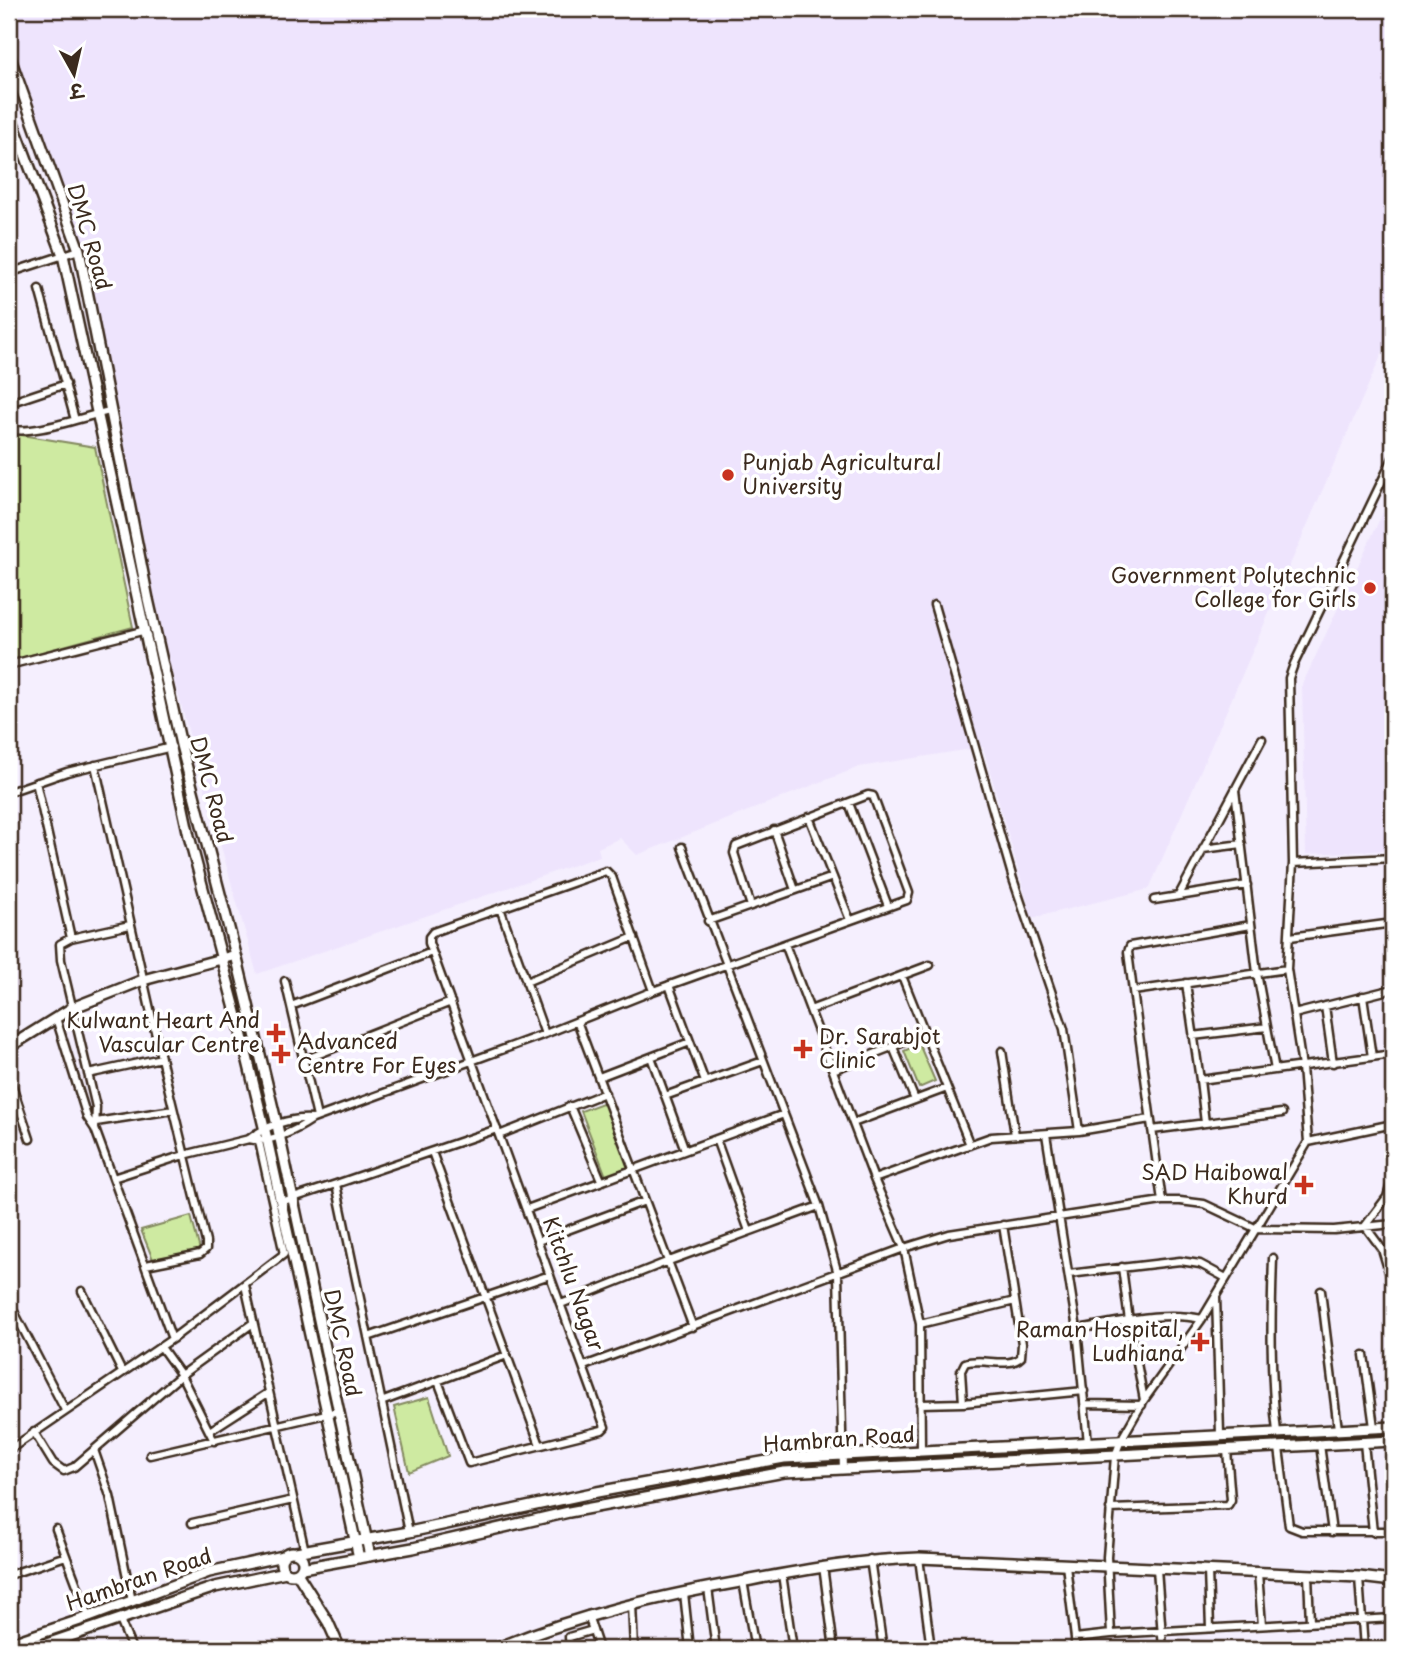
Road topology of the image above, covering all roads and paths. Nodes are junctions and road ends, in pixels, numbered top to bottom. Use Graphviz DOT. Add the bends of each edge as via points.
graph roads {
  1 [pos="9,55"];
  2 [pos="9,113"];
  3 [pos="79,250"];
  4 [pos="63,255"];
  5 [pos="9,273"];
  6 [pos="39,289"];
  7 [pos="66,384"];
  8 [pos="9,403"];
  9 [pos="110,411"];
  10 [pos="98,413"];
  11 [pos="75,420"];
  12 [pos="9,429"];
  13 [pos="1393,458"];
  14 [pos="934,604"];
  15 [pos="155,628"];
  16 [pos="144,631"];
  17 [pos="9,665"];
  18 [pos="1262,739"];
  19 [pos="181,745"];
  20 [pos="169,747"];
  21 [pos="95,765"];
  22 [pos="36,782"];
  23 [pos="1235,790"];
  24 [pos="9,792"];
  25 [pos="849,803"];
  26 [pos="809,817"];
  27 [pos="774,830"];
  28 [pos="1242,844"];
  29 [pos="681,847"];
  30 [pos="1203,849"];
  31 [pos="1393,858"];
  32 [pos="1293,863"];
  33 [pos="833,877"];
  34 [pos="1247,885"];
  35 [pos="795,890"];
  36 [pos="1180,895"];
  37 [pos="1154,900"];
  38 [pos="751,906"];
  39 [pos="888,906"];
  40 [pos="500,908"];
  41 [pos="850,920"];
  42 [pos="708,921"];
  43 [pos="1393,923"];
  44 [pos="130,925"];
  45 [pos="1251,925"];
  46 [pos="634,937"];
  47 [pos="1290,937"];
  48 [pos="72,938"];
  49 [pos="785,944"];
  50 [pos="432,952"];
  51 [pos="236,955"];
  52 [pos="222,958"];
  53 [pos="725,965"];
  54 [pos="930,965"];
  55 [pos="1287,969"];
  56 [pos="1257,973"];
  57 [pos="902,976"];
  58 [pos="143,980"];
  59 [pos="285,981"];
  60 [pos="526,982"];
  61 [pos="1186,982"];
  62 [pos="669,985"];
  63 [pos="1393,989"];
  64 [pos="653,991"];
  65 [pos="1133,991"];
  66 [pos="1363,996"];
  67 [pos="451,1002"];
  68 [pos="291,1006"];
  69 [pos="1325,1006"];
  70 [pos="72,1008"];
  71 [pos="810,1010"];
  72 [pos="1294,1014"];
  73 [pos="56,1017"];
  74 [pos="577,1021"];
  75 [pos="1267,1027"];
  76 [pos="545,1034"];
  77 [pos="925,1034"];
  78 [pos="1194,1036"];
  79 [pos="690,1042"];
  80 [pos="9,1047"];
  81 [pos="893,1047"];
  82 [pos="1002,1051"];
  83 [pos="1393,1054"];
  84 [pos="651,1057"];
  85 [pos="1372,1057"];
  86 [pos="160,1058"];
  87 [pos="304,1060"];
  88 [pos="471,1060"];
  89 [pos="763,1061"];
  90 [pos="1333,1062"];
  91 [pos="1302,1067"];
  92 [pos="833,1070"];
  93 [pos="1275,1070"];
  94 [pos="88,1074"];
  95 [pos="9,1076"];
  96 [pos="599,1077"];
  97 [pos="1200,1080"];
  98 [pos="705,1082"];
  99 [pos="947,1088"];
  100 [pos="605,1093"];
  101 [pos="665,1096"];
  102 [pos="915,1100"];
  103 [pos="570,1107"];
  104 [pos="173,1110"];
  105 [pos="1283,1113"];
  106 [pos="784,1114"];
  107 [pos="315,1118"];
  108 [pos="1150,1119"];
  109 [pos="853,1123"];
  110 [pos="1205,1123"];
  111 [pos="1393,1124"];
  112 [pos="96,1125"];
  113 [pos="277,1125"];
  114 [pos="1152,1130"];
  115 [pos="1079,1131"];
  116 [pos="498,1132"];
  117 [pos="262,1135"];
  118 [pos="280,1135"];
  119 [pos="1015,1135"];
  120 [pos="1046,1135"];
  121 [pos="30,1139"];
  122 [pos="716,1139"];
  123 [pos="1308,1142"];
  124 [pos="970,1145"];
  125 [pos="685,1150"];
  126 [pos="432,1152"];
  127 [pos="184,1155"];
  128 [pos="633,1169"];
  129 [pos="113,1178"];
  130 [pos="1393,1178"];
  131 [pos="874,1179"];
  132 [pos="601,1180"];
  133 [pos="336,1184"];
  134 [pos="293,1198"];
  135 [pos="645,1201"];
  136 [pos="1162,1201"];
  137 [pos="281,1202"];
  138 [pos="819,1206"];
  139 [pos="527,1209"];
  140 [pos="1060,1217"];
  141 [pos="1393,1224"];
  142 [pos="1003,1225"];
  143 [pos="1365,1226"];
  144 [pos="1257,1229"];
  145 [pos="749,1231"];
  146 [pos="538,1241"];
  147 [pos="904,1248"];
  148 [pos="1273,1258"];
  149 [pos="669,1261"];
  150 [pos="146,1265"];
  151 [pos="1122,1267"];
  152 [pos="838,1274"];
  153 [pos="1069,1274"];
  154 [pos="550,1275"];
  155 [pos="1226,1278"];
  156 [pos="244,1285"];
  157 [pos="1393,1285"];
  158 [pos="82,1291"];
  159 [pos="1321,1291"];
  160 [pos="1216,1295"];
  161 [pos="485,1297"];
  162 [pos="9,1301"];
  163 [pos="1015,1301"];
  164 [pos="561,1304"];
  165 [pos="1202,1319"];
  166 [pos="1129,1321"];
  167 [pos="253,1323"];
  168 [pos="920,1324"];
  169 [pos="693,1327"];
  170 [pos="1077,1329"];
  171 [pos="368,1337"];
  172 [pos="172,1339"];
  173 [pos="161,1346"];
  174 [pos="507,1355"];
  175 [pos="1364,1355"];
  176 [pos="584,1366"];
  177 [pos="122,1372"];
  178 [pos="181,1375"];
  179 [pos="438,1381"];
  180 [pos="1084,1391"];
  181 [pos="268,1392"];
  182 [pos="381,1402"];
  183 [pos="963,1403"];
  184 [pos="1143,1403"];
  185 [pos="920,1404"];
  186 [pos="1086,1404"];
  187 [pos="65,1410"];
  188 [pos="339,1410"];
  189 [pos="328,1413"];
  190 [pos="276,1426"];
  191 [pos="1374,1427"];
  192 [pos="1393,1427"];
  193 [pos="1338,1429"];
  194 [pos="211,1430"];
  195 [pos="34,1432"];
  196 [pos="1277,1432"];
  197 [pos="1220,1434"];
  198 [pos="1121,1440"];
  199 [pos="214,1441"];
  200 [pos="1393,1441"];
  201 [pos="1088,1443"];
  202 [pos="1364,1443"];
  203 [pos="540,1445"];
  204 [pos="1320,1445"];
  205 [pos="1279,1448"];
  206 [pos="9,1450"];
  207 [pos="94,1450"];
  208 [pos="1227,1450"];
  209 [pos="921,1451"];
  210 [pos="150,1455"];
  211 [pos="843,1455"];
  212 [pos="1115,1456"];
  213 [pos="843,1469"];
  214 [pos="293,1500"];
  215 [pos="1110,1509"];
  216 [pos="192,1523"];
  217 [pos="55,1529"];
  218 [pos="1373,1531"];
  219 [pos="1393,1531"];
  220 [pos="409,1532"];
  221 [pos="1332,1532"];
  222 [pos="366,1540"];
  223 [pos="356,1542"];
  224 [pos="301,1552"];
  225 [pos="66,1556"];
  226 [pos="283,1556"];
  227 [pos="370,1556"];
  228 [pos="359,1558"];
  229 [pos="919,1558"];
  230 [pos="870,1559"];
  231 [pos="1107,1562"];
  232 [pos="1066,1565"];
  233 [pos="823,1566"];
  234 [pos="1157,1569"];
  235 [pos="299,1570"];
  236 [pos="1208,1571"];
  237 [pos="286,1572"];
  238 [pos="1258,1573"];
  239 [pos="782,1574"];
  240 [pos="9,1575"];
  241 [pos="1308,1575"];
  242 [pos="1359,1577"];
  243 [pos="743,1581"];
  244 [pos="1393,1581"];
  245 [pos="708,1588"];
  246 [pos="684,1593"];
  247 [pos="132,1601"];
  248 [pos="632,1604"];
  249 [pos="588,1615"];
  250 [pos="89,1617"];
  251 [pos="1393,1618"];
  252 [pos="1362,1619"];
  253 [pos="120,1620"];
  254 [pos="1310,1622"];
  255 [pos="1262,1625"];
  256 [pos="1210,1628"];
  257 [pos="593,1630"];
  258 [pos="1162,1631"];
  259 [pos="1111,1634"];
  260 [pos="521,1638"];
  261 [pos="1075,1638"];
  262 [pos="9,1644"];
  263 [pos="32,1649"];
  264 [pos="132,1649"];
  265 [pos="340,1649"];
  266 [pos="495,1649"];
  267 [pos="524,1649"];
  268 [pos="570,1649"];
  269 [pos="599,1649"];
  270 [pos="634,1649"];
  271 [pos="690,1649"];
  272 [pos="716,1649"];
  273 [pos="755,1649"];
  274 [pos="793,1649"];
  275 [pos="834,1649"];
  276 [pos="883,1649"];
  277 [pos="921,1649"];
  278 [pos="931,1649"];
  279 [pos="1075,1649"];
  280 [pos="1163,1649"];
  281 [pos="1364,1649"];
  1 -- 3 [label="street, DMC Road"];
  2 -- 4 [label="street"];
  3 -- 4 [label="street"];
  3 -- 9 [label="street, DMC Road"];
  4 -- 5 [label="street"];
  4 -- 10 [label="street"];
  6 -- 7 [label="street"];
  7 -- 8 [label="street"];
  7 -- 11 [label="street"];
  9 -- 10 [label="street"];
  9 -- 15 [label="street, DMC Road"];
  10 -- 11 [label="street"];
  10 -- 16 [label="street"];
  11 -- 12 [label="street"];
  13 -- 32 [label="street" via="1290,672"];
  14 -- 115 [label="street" via="1013,879 1061,1020"];
  15 -- 16 [label="street"];
  15 -- 19 [label="street, DMC Road"];
  16 -- 17 [label="street"];
  16 -- 20 [label="street"];
  18 -- 23 [label="street"];
  19 -- 20 [label="street"];
  19 -- 51 [label="street, DMC Road"];
  20 -- 21 [label="street"];
  20 -- 52 [label="street"];
  21 -- 22 [label="street"];
  21 -- 44 [label="street"];
  22 -- 24 [label="street"];
  22 -- 48 [label="street"];
  23 -- 28 [label="street"];
  23 -- 30 [label="street"];
  25 -- 26 [label="street"];
  25 -- 39 [label="street"];
  25 -- 39 [label="street" via="871,794 887,832 909,893 907,900"];
  26 -- 27 [label="street"];
  26 -- 33 [label="street"];
  27 -- 35 [label="street"];
  27 -- 38 [label="street" via="733,850"];
  28 -- 30 [label="street"];
  28 -- 34 [label="street"];
  29 -- 42 [label="street"];
  30 -- 36 [label="street"];
  31 -- 32 [label="street"];
  32 -- 47 [label="street"];
  33 -- 35 [label="street"];
  33 -- 41 [label="street"];
  34 -- 36 [label="street"];
  34 -- 45 [label="street"];
  35 -- 38 [label="street"];
  36 -- 37 [label="street"];
  38 -- 42 [label="street"];
  39 -- 41 [label="street"];
  40 -- 46 [label="street" via="601,872 610,873"];
  40 -- 50 [label="street" via="433,932 428,940"];
  40 -- 60 [label="street"];
  41 -- 49 [label="street"];
  42 -- 53 [label="street"];
  43 -- 47 [label="street"];
  44 -- 48 [label="street"];
  44 -- 58 [label="street"];
  45 -- 56 [label="street"];
  45 -- 65 [label="street" via="1130,946"];
  46 -- 60 [label="street"];
  46 -- 64 [label="street"];
  47 -- 55 [label="street"];
  48 -- 70 [label="street" via="60,947"];
  49 -- 53 [label="street"];
  49 -- 71 [label="street"];
  50 -- 67 [label="street, Kitchlu Nagar"];
  50 -- 68 [label="street"];
  51 -- 52 [label="street"];
  51 -- 113 [label="street, DMC Road"];
  52 -- 58 [label="street"];
  52 -- 117 [label="street"];
  53 -- 62 [label="street"];
  53 -- 89 [label="street"];
  54 -- 57 [label="street"];
  55 -- 56 [label="street"];
  55 -- 72 [label="street"];
  56 -- 61 [label="street"];
  56 -- 75 [label="street"];
  57 -- 71 [label="street"];
  57 -- 77 [label="street"];
  58 -- 70 [label="street"];
  58 -- 86 [label="street"];
  59 -- 68 [label="street"];
  60 -- 76 [label="street"];
  61 -- 65 [label="street"];
  61 -- 78 [label="street"];
  62 -- 64 [label="street"];
  62 -- 79 [label="street"];
  63 -- 66 [label="street"];
  64 -- 74 [label="street"];
  65 -- 108 [label="street"];
  66 -- 69 [label="street"];
  66 -- 85 [label="street"];
  67 -- 87 [label="street"];
  67 -- 88 [label="street, Kitchlu Nagar"];
  68 -- 87 [label="street"];
  69 -- 72 [label="street"];
  69 -- 90 [label="street"];
  70 -- 73 [label="street"];
  70 -- 94 [label="street"];
  71 -- 92 [label="street"];
  72 -- 91 [label="street"];
  73 -- 80 [label="street"];
  73 -- 112 [label="street" via="87,1117"];
  74 -- 76 [label="street"];
  74 -- 96 [label="street"];
  75 -- 78 [label="street"];
  75 -- 93 [label="street"];
  76 -- 88 [label="street"];
  77 -- 81 [label="street"];
  77 -- 99 [label="street"];
  78 -- 97 [label="street"];
  79 -- 84 [label="street"];
  79 -- 98 [label="street"];
  81 -- 92 [label="street"];
  81 -- 102 [label="street"];
  82 -- 119 [label="street"];
  83 -- 85 [label="street"];
  84 -- 96 [label="street"];
  84 -- 101 [label="street"];
  85 -- 90 [label="street"];
  86 -- 94 [label="street"];
  86 -- 104 [label="street"];
  87 -- 107 [label="street"];
  88 -- 107 [label="street"];
  88 -- 116 [label="street, Kitchlu Nagar"];
  89 -- 98 [label="street"];
  89 -- 106 [label="street"];
  90 -- 91 [label="street"];
  91 -- 93 [label="street"];
  91 -- 123 [label="street"];
  92 -- 109 [label="street"];
  93 -- 97 [label="street"];
  94 -- 112 [label="street"];
  95 -- 121 [label="street"];
  96 -- 100 [label="street"];
  97 -- 110 [label="street"];
  98 -- 101 [label="street"];
  99 -- 102 [label="street"];
  99 -- 124 [label="street"];
  100 -- 103 [label="street"];
  100 -- 128 [label="street"];
  101 -- 125 [label="street"];
  102 -- 109 [label="street"];
  103 -- 116 [label="street"];
  103 -- 132 [label="street"];
  104 -- 112 [label="street"];
  104 -- 127 [label="street"];
  105 -- 110 [label="street"];
  106 -- 122 [label="street"];
  106 -- 138 [label="street"];
  107 -- 113 [label="street"];
  107 -- 118 [label="street"];
  108 -- 114 [label="street"];
  108 -- 115 [label="street"];
  109 -- 131 [label="street"];
  110 -- 114 [label="street"];
  111 -- 123 [label="street"];
  112 -- 129 [label="street"];
  113 -- 117 [label="street"];
  113 -- 118 [label="street, DMC Road"];
  114 -- 136 [label="street"];
  115 -- 120 [label="street"];
  116 -- 126 [label="street"];
  116 -- 139 [label="street, Kitchlu Nagar"];
  117 -- 118 [label="street"];
  117 -- 127 [label="street"];
  117 -- 137 [label="street"];
  117 -- 156 [label="street" via="284,1254"];
  118 -- 134 [label="street, DMC Road"];
  119 -- 120 [label="street"];
  119 -- 124 [label="street"];
  120 -- 140 [label="street"];
  122 -- 125 [label="street"];
  122 -- 145 [label="street"];
  123 -- 144 [label="street"];
  124 -- 131 [label="street"];
  125 -- 128 [label="street"];
  126 -- 133 [label="street"];
  126 -- 161 [label="street"];
  127 -- 129 [label="street"];
  127 -- 150 [label="street" via="206,1249"];
  128 -- 132 [label="street"];
  128 -- 135 [label="street"];
  129 -- 150 [label="street"];
  130 -- 143 [label="street" via="1387,1197"];
  131 -- 147 [label="street"];
  132 -- 139 [label="street"];
  133 -- 134 [label="street"];
  133 -- 171 [label="street"];
  134 -- 137 [label="street"];
  134 -- 188 [label="street, DMC Road"];
  135 -- 146 [label="street"];
  135 -- 149 [label="street"];
  136 -- 140 [label="street"];
  136 -- 144 [label="street" via="1204,1204"];
  137 -- 189 [label="street"];
  138 -- 145 [label="street"];
  138 -- 152 [label="street"];
  139 -- 146 [label="street, Kitchlu Nagar"];
  140 -- 142 [label="street"];
  140 -- 153 [label="street"];
  141 -- 143 [label="street"];
  142 -- 147 [label="street"];
  142 -- 163 [label="street"];
  143 -- 144 [label="street"];
  143 -- 157 [label="street" via="1388,1262"];
  144 -- 155 [label="street"];
  145 -- 149 [label="street"];
  146 -- 154 [label="street, Kitchlu Nagar"];
  147 -- 152 [label="street"];
  147 -- 168 [label="street"];
  148 -- 196 [label="street" via="1272,1394"];
  149 -- 164 [label="street"];
  149 -- 169 [label="street"];
  150 -- 172 [label="street"];
  151 -- 153 [label="street"];
  151 -- 155 [label="street" via="1180,1261 1200,1264"];
  151 -- 166 [label="street"];
  152 -- 169 [label="street"];
  152 -- 211 [label="street"];
  153 -- 170 [label="street"];
  154 -- 161 [label="street"];
  154 -- 164 [label="street, Kitchlu Nagar"];
  155 -- 160 [label="street"];
  156 -- 167 [label="street"];
  156 -- 172 [label="street"];
  158 -- 177 [label="street"];
  159 -- 193 [label="street"];
  160 -- 165 [label="street"];
  160 -- 197 [label="street"];
  161 -- 171 [label="street"];
  161 -- 174 [label="street"];
  162 -- 187 [label="street"];
  163 -- 168 [label="street"];
  163 -- 183 [label="street" via="1021,1357 1014,1362 963,1364"];
  164 -- 176 [label="street, Kitchlu Nagar"];
  165 -- 166 [label="street" via="1178,1315"];
  165 -- 184 [label="street"];
  166 -- 170 [label="street"];
  166 -- 184 [label="street"];
  167 -- 178 [label="street"];
  167 -- 181 [label="street"];
  168 -- 185 [label="street"];
  169 -- 176 [label="street"];
  170 -- 180 [label="street"];
  171 -- 182 [label="street"];
  172 -- 173 [label="street"];
  173 -- 177 [label="street"];
  173 -- 178 [label="street"];
  174 -- 179 [label="street"];
  174 -- 203 [label="street"];
  175 -- 191 [label="street"];
  176 -- 203 [label="street, Kitchlu Nagar" via="604,1429"];
  177 -- 187 [label="street"];
  178 -- 194 [label="street"];
  178 -- 207 [label="street"];
  179 -- 182 [label="street"];
  179 -- 203 [label="street, Kitchlu Nagar" via="469,1463"];
  180 -- 183 [label="street"];
  180 -- 186 [label="street"];
  181 -- 190 [label="street"];
  181 -- 194 [label="street"];
  182 -- 220 [label="street"];
  183 -- 185 [label="street"];
  184 -- 186 [label="street"];
  184 -- 198 [label="street"];
  185 -- 209 [label="street"];
  186 -- 201 [label="street"];
  187 -- 195 [label="street"];
  188 -- 189 [label="street"];
  188 -- 222 [label="street, DMC Road"];
  189 -- 190 [label="street"];
  189 -- 223 [label="street"];
  190 -- 199 [label="street"];
  190 -- 214 [label="street"];
  191 -- 192 [label="street, Hambran Road"];
  191 -- 193 [label="street, Hambran Road"];
  193 -- 196 [label="street, Hambran Road"];
  194 -- 199 [label="street"];
  195 -- 206 [label="street"];
  195 -- 207 [label="street" via="60,1470 74,1467"];
  196 -- 197 [label="street, Hambran Road"];
  197 -- 198 [label="street, Hambran Road"];
  198 -- 201 [label="street, Hambran Road"];
  198 -- 212 [label="street"];
  199 -- 210 [label="street"];
  200 -- 202 [label="street, Hambran Road"];
  201 -- 209 [label="street, Hambran Road"];
  202 -- 204 [label="street, Hambran Road"];
  202 -- 218 [label="street"];
  204 -- 205 [label="street, Hambran Road"];
  204 -- 221 [label="street"];
  205 -- 208 [label="street, Hambran Road"];
  205 -- 221 [label="street" via="1289,1526"];
  207 -- 247 [label="street" via="108,1488"];
  208 -- 212 [label="street, Hambran Road"];
  208 -- 215 [label="street" via="1228,1505"];
  209 -- 211 [label="street, Hambran Road"];
  211 -- 213 [label="street"];
  211 -- 220 [label="street, Hambran Road" via="784,1458"];
  212 -- 213 [label="street, Hambran Road"];
  212 -- 215 [label="street"];
  213 -- 227 [label="street, Hambran Road" via="784,1472"];
  214 -- 216 [label="street"];
  214 -- 224 [label="street"];
  215 -- 231 [label="street"];
  217 -- 225 [label="street"];
  218 -- 219 [label="street"];
  218 -- 221 [label="street"];
  220 -- 222 [label="street, Hambran Road"];
  222 -- 223 [label="street, Hambran Road"];
  222 -- 227 [label="street, DMC Road"];
  223 -- 224 [label="street, Hambran Road"];
  223 -- 228 [label="street"];
  224 -- 226 [label="street"];
  224 -- 235 [label="street"];
  225 -- 240 [label="street"];
  225 -- 250 [label="street"];
  226 -- 237 [label="street" via="280,1563"];
  226 -- 247 [label="street, Hambran Road" via="209,1572"];
  227 -- 228 [label="street, Hambran Road"];
  228 -- 235 [label="street, Hambran Road"];
  229 -- 230 [label="street"];
  229 -- 232 [label="street"];
  229 -- 278 [label="street"];
  230 -- 233 [label="street"];
  230 -- 276 [label="street"];
  231 -- 232 [label="street"];
  231 -- 234 [label="street"];
  231 -- 259 [label="street"];
  232 -- 261 [label="street"];
  233 -- 239 [label="street"];
  233 -- 275 [label="street"];
  234 -- 236 [label="street"];
  234 -- 258 [label="street"];
  235 -- 237 [label="street"];
  235 -- 265 [label="street"];
  236 -- 238 [label="street"];
  236 -- 256 [label="street"];
  237 -- 253 [label="street, Hambran Road" via="215,1587"];
  238 -- 241 [label="street"];
  238 -- 255 [label="street"];
  239 -- 243 [label="street"];
  239 -- 274 [label="street"];
  241 -- 242 [label="street"];
  241 -- 254 [label="street"];
  242 -- 244 [label="street"];
  242 -- 252 [label="street"];
  243 -- 245 [label="street"];
  243 -- 273 [label="street"];
  245 -- 246 [label="street"];
  245 -- 272 [label="street"];
  246 -- 248 [label="street"];
  246 -- 271 [label="street"];
  247 -- 250 [label="street, Hambran Road"];
  248 -- 249 [label="street"];
  248 -- 270 [label="street"];
  249 -- 257 [label="street"];
  249 -- 260 [label="street"];
  250 -- 262 [label="street, Hambran Road"];
  251 -- 252 [label="street"];
  252 -- 254 [label="street"];
  252 -- 281 [label="street"];
  253 -- 263 [label="street, Hambran Road"];
  253 -- 264 [label="street"];
  254 -- 255 [label="street"];
  255 -- 256 [label="street"];
  256 -- 258 [label="street"];
  257 -- 268 [label="street" via="569,1637"];
  257 -- 269 [label="street"];
  258 -- 259 [label="street"];
  258 -- 280 [label="street"];
  259 -- 261 [label="street"];
  260 -- 266 [label="street"];
  260 -- 267 [label="street"];
  261 -- 279 [label="street"];
  277 -- 278 [label="street"];
}
